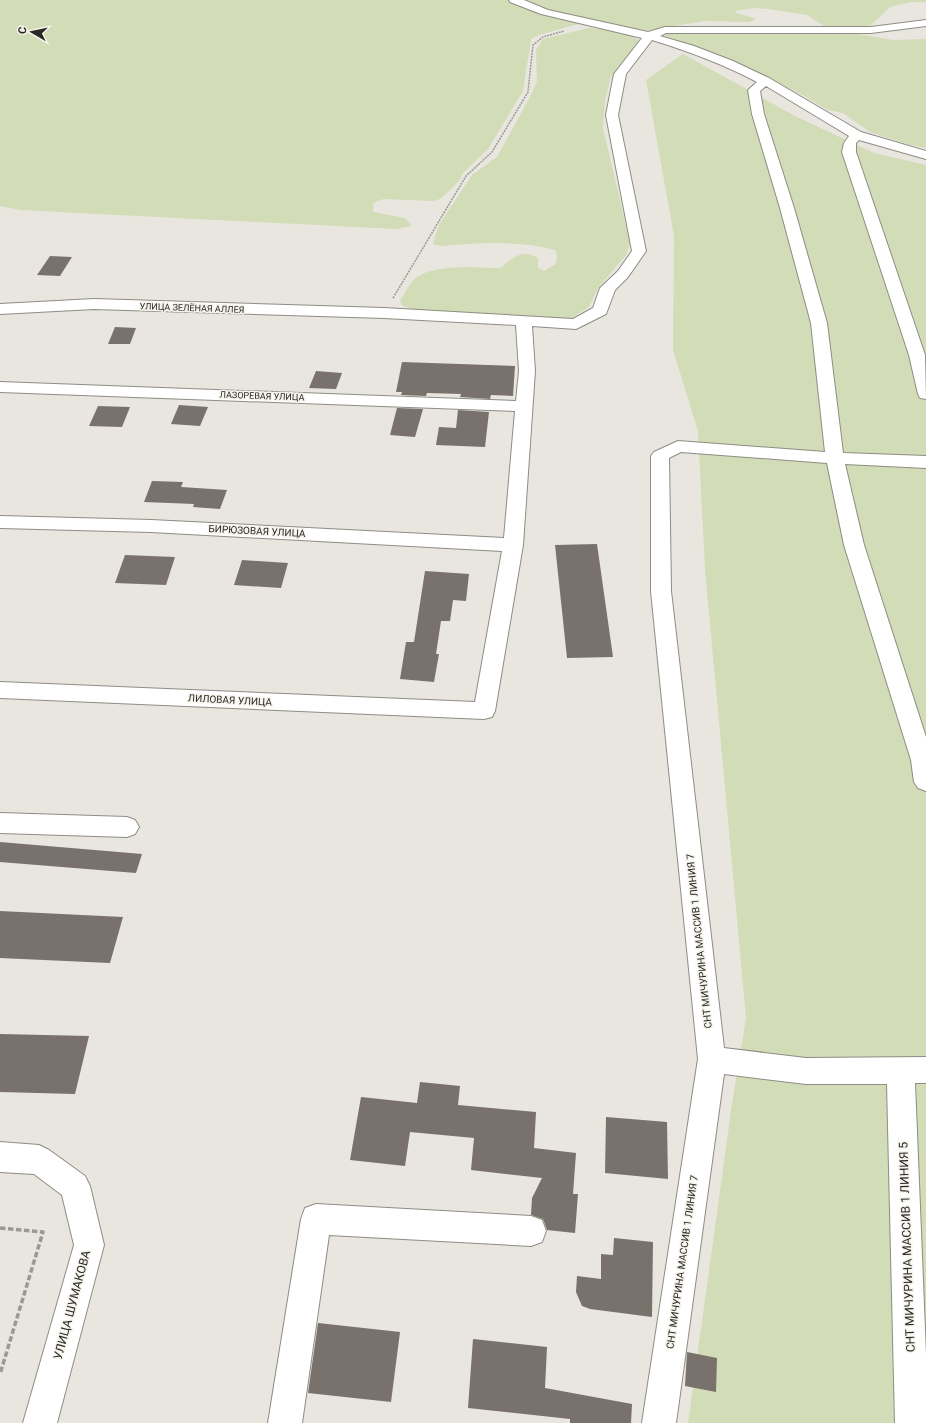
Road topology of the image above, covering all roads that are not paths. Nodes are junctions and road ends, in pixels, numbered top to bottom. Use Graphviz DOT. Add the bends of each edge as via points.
graph roads {
  1 [pos="514,0"];
  2 [pos="926,23"];
  3 [pos="649,36"];
  4 [pos="765,81"];
  5 [pos="856,135"];
  6 [pos="926,154"];
  7 [pos="0,309"];
  8 [pos="524,321"];
  9 [pos="0,386"];
  10 [pos="926,394"];
  11 [pos="524,406"];
  12 [pos="835,458"];
  13 [pos="926,462"];
  14 [pos="0,522"];
  15 [pos="513,545"];
  16 [pos="0,690"];
  17 [pos="926,782"];
  18 [pos="0,823"];
  19 [pos="127,827"];
  20 [pos="712,1059"];
  21 [pos="914,1071"];
  22 [pos="0,1157"];
  23 [pos="531,1231"];
  24 [pos="40,1423"];
  25 [pos="285,1423"];
  26 [pos="659,1423"];
  27 [pos="912,1423"];
  1 -- 3 [label="street" via="545,12"];
  2 -- 3 [label="street" via="871,30 665,30"];
  3 -- 4 [label="street" via="729,63"];
  3 -- 8 [label="street, УЛИЦА ЗЕЛЁНАЯ АЛЛЕЯ" via="620,74 612,115 639,251 623,274 608,288 600,311 576,324"];
  4 -- 5 [label="street"];
  4 -- 12 [label="street" via="754,90 758,114 819,323"];
  5 -- 6 [label="street"];
  5 -- 10 [label="street" via="850,143 849,152 917,355"];
  7 -- 8 [label="street, УЛИЦА ЗЕЛЁНАЯ АЛЛЕЯ" via="94,304 384,313"];
  8 -- 11 [label="street" via="527,370"];
  9 -- 11 [label="street, ЛАЗОРЕВАЯ УЛИЦА"];
  11 -- 15 [label="street"];
  12 -- 13 [label="street"];
  12 -- 17 [label="street" via="854,545 922,760"];
  12 -- 20 [label="street, СНТ МИЧУРИНА МАССИВ 1 ЛИНИЯ 7" via="678,446 660,456 662,591"];
  14 -- 15 [label="street, БИРЮЗОВАЯ УЛИЦА" via="150,526"];
  15 -- 16 [label="street, ЛИЛОВАЯ УЛИЦА" via="484,711"];
  18 -- 19 [label="street"];
  20 -- 21 [label="street" via="806,1072"];
  20 -- 26 [label="street, СНТ МИЧУРИНА МАССИВ 1 ЛИНИЯ 7"];
  21 -- 27 [label="street, СНТ МИЧУРИНА МАССИВ 1 ЛИНИЯ 5"];
  22 -- 24 [label="street, УЛИЦА ШУМАКОВА" via="39,1160 75,1186 89,1245"];
  23 -- 25 [label="street" via="316,1219"];
}
